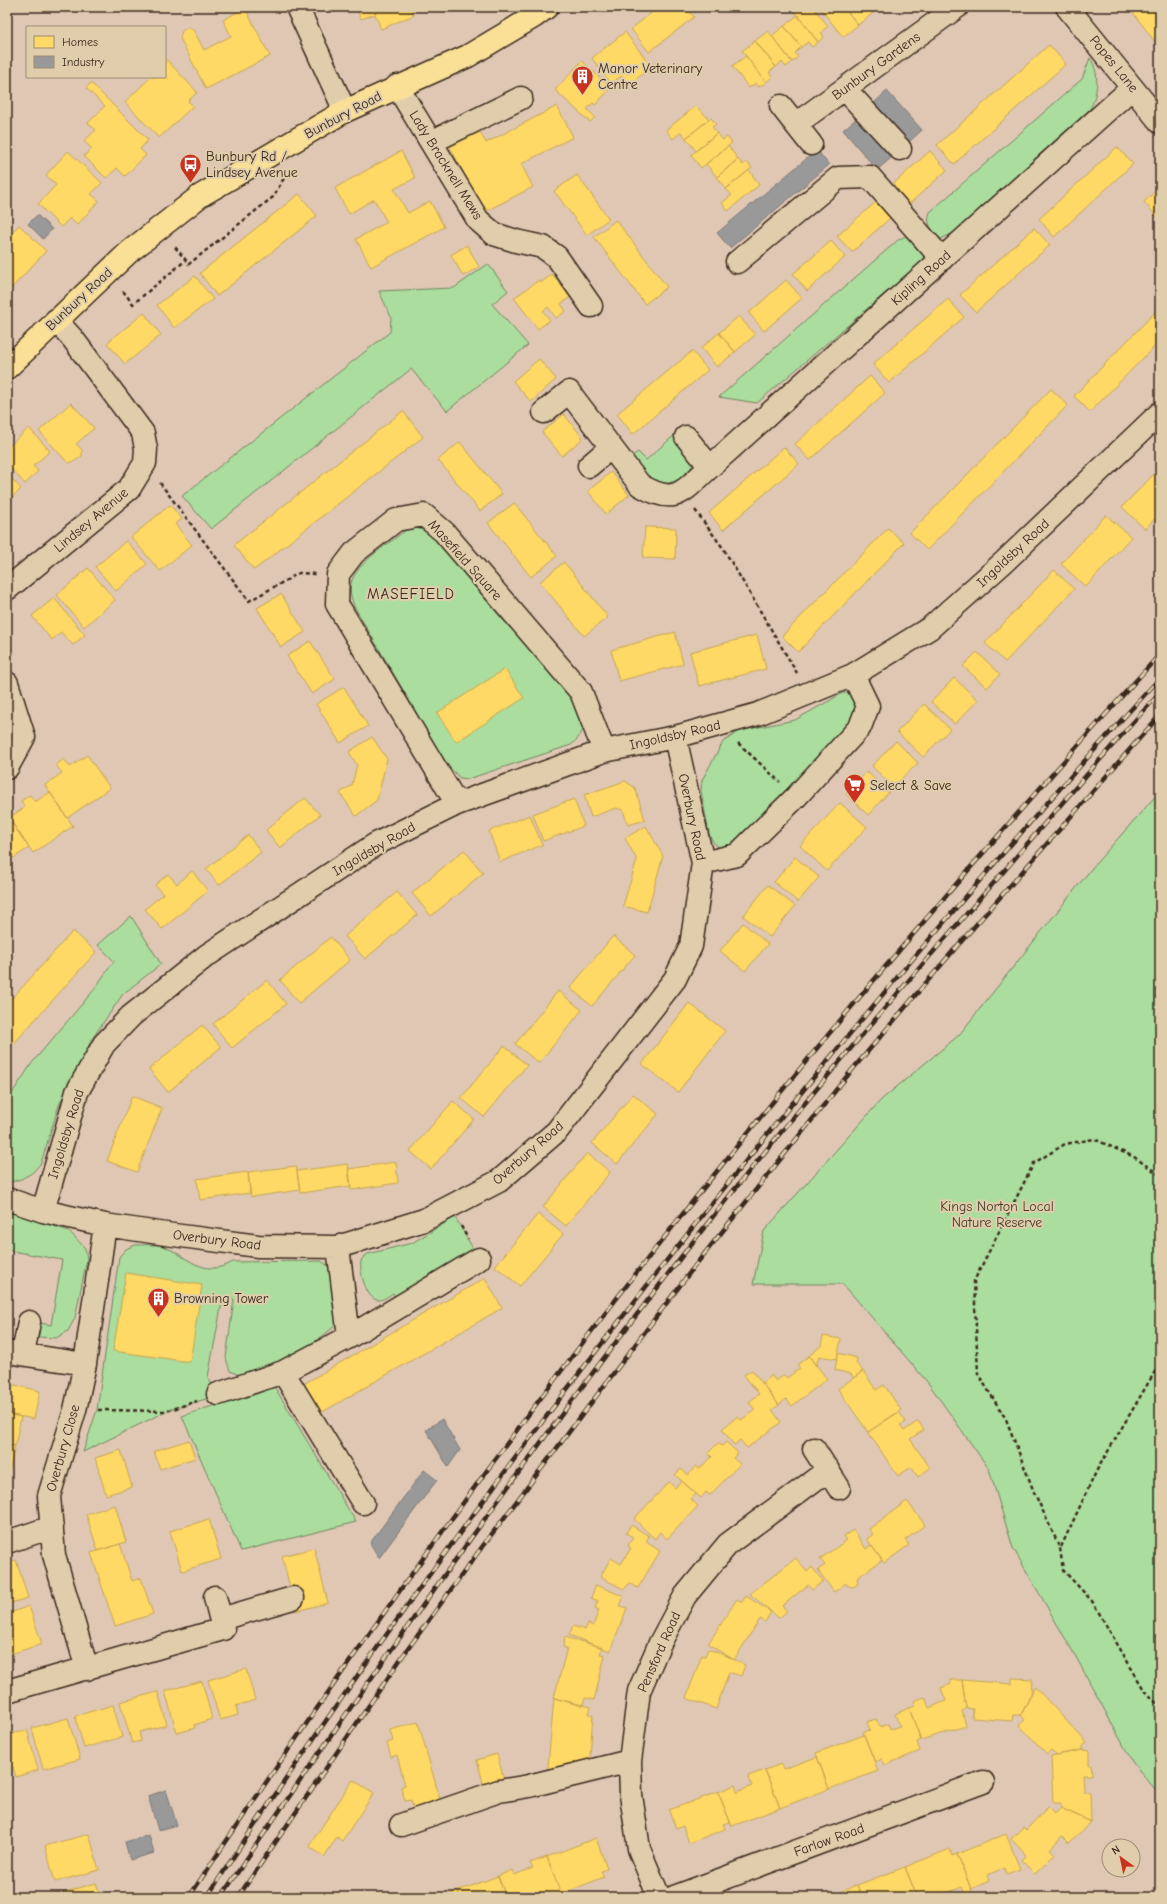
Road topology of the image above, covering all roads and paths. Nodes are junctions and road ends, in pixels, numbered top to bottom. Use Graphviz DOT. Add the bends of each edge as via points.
graph roads {
  1 [pos="297,7"];
  2 [pos="547,7"];
  3 [pos="956,7"];
  4 [pos="1067,7"];
  5 [pos="397,86"];
  6 [pos="1132,88"];
  7 [pos="845,89"];
  8 [pos="521,98"];
  9 [pos="781,106"];
  10 [pos="345,111"];
  11 [pos="1160,122"];
  12 [pos="796,124"];
  13 [pos="431,142"];
  14 [pos="811,144"];
  15 [pos="900,149"];
  16 [pos="290,167"];
  17 [pos="175,247"];
  18 [pos="942,259"];
  19 [pos="186,260"];
  20 [pos="737,262"];
  21 [pos="123,291"];
  22 [pos="592,306"];
  23 [pos="56,320"];
  24 [pos="7,368"];
  25 [pos="544,412"];
  26 [pos="1160,413"];
  27 [pos="686,437"];
  28 [pos="611,447"];
  29 [pos="145,463"];
  30 [pos="589,466"];
  31 [pos="710,467"];
  32 [pos="682,492"];
  33 [pos="338,574"];
  34 [pos="7,589"];
  35 [pos="853,675"];
  36 [pos="7,684"];
  37 [pos="809,694"];
  38 [pos="719,725"];
  39 [pos="675,737"];
  40 [pos="604,751"];
  41 [pos="7,768"];
  42 [pos="796,797"];
  43 [pos="457,804"];
  44 [pos="702,863"];
  45 [pos="1160,1175"];
  46 [pos="7,1199"];
  47 [pos="449,1207"];
  48 [pos="43,1211"];
  49 [pos="105,1225"];
  50 [pos="338,1247"];
  51 [pos="479,1259"];
  52 [pos="29,1322"];
  53 [pos="349,1337"];
  54 [pos="15,1353"];
  55 [pos="1160,1363"];
  56 [pos="85,1364"];
  57 [pos="283,1372"];
  58 [pos="218,1394"];
  59 [pos="75,1410"];
  60 [pos="814,1449"];
  61 [pos="363,1503"];
  62 [pos="52,1527"];
  63 [pos="7,1542"];
  64 [pos="1060,1548"];
  65 [pos="215,1597"];
  66 [pos="293,1598"];
  67 [pos="221,1619"];
  68 [pos="87,1669"];
  69 [pos="7,1691"];
  70 [pos="1160,1707"];
  71 [pos="630,1761"];
  72 [pos="984,1782"];
  73 [pos="401,1825"];
  74 [pos="659,1897"];
  75 [pos="674,1897"];
  1 -- 10 [label="street"];
  2 -- 5 [label="main road, Bunbury Road" via="468,56"];
  3 -- 7 [label="street, Bunbury Gardens"];
  4 -- 6 [label="street, Popes Lane"];
  5 -- 10 [label="main road, Bunbury Road"];
  5 -- 13 [label="street, Lady Bracknell Mews"];
  6 -- 11 [label="street, Popes Lane"];
  6 -- 18 [label="street, Kipling Road"];
  7 -- 12 [label="street, Bunbury Gardens"];
  7 -- 15 [label="street"];
  8 -- 13 [label="street"];
  9 -- 12 [label="street"];
  10 -- 23 [label="main road, Bunbury Road" via="200,196 129,252"];
  12 -- 14 [label="street"];
  13 -- 22 [label="street, Lady Bracknell Mews" via="478,220 494,234 543,247 557,257"];
  16 -- 19 [label="path" via="273,197 189,264"];
  17 -- 19 [label="path"];
  18 -- 20 [label="street" via="870,177 838,178"];
  18 -- 31 [label="street, Kipling Road"];
  19 -- 21 [label="path" via="133,304"];
  23 -- 24 [label="main road, Bunbury Road"];
  23 -- 29 [label="street" via="143,433"];
  25 -- 28 [label="street" via="569,392"];
  26 -- 35 [label="street, Ingoldsby Road" via="1005,561 930,628"];
  27 -- 31 [label="street"];
  28 -- 30 [label="street"];
  28 -- 32 [label="street" via="640,486 656,495 672,496"];
  29 -- 33 [label="path" via="249,601 299,573"];
  29 -- 34 [label="street, Lindsey Avenue" via="129,489"];
  31 -- 32 [label="street, Kipling Road"];
  32 -- 37 [label="path" via="724,548"];
  33 -- 40 [label="street, Masefield Square" via="354,553 396,520 424,515 444,532 581,692"];
  33 -- 43 [label="street" via="337,604"];
  35 -- 37 [label="street, Ingoldsby Road"];
  35 -- 42 [label="street" via="868,706 860,727"];
  36 -- 41 [label="street" via="24,737"];
  37 -- 38 [label="street, Ingoldsby Road" via="758,714"];
  38 -- 39 [label="street, Ingoldsby Road"];
  38 -- 42 [label="path"];
  39 -- 40 [label="street, Ingoldsby Road"];
  39 -- 44 [label="street, Overbury Road"];
  40 -- 43 [label="street, Ingoldsby Road"];
  42 -- 44 [label="street" via="737,855"];
  43 -- 48 [label="street, Ingoldsby Road" via="376,844 206,956 131,1016 104,1044 77,1092"];
  44 -- 47 [label="street, Overbury Road" via="691,946 675,979 557,1132 499,1181"];
  45 -- 64 [label="path" via="1134,1158 1094,1139 1065,1144 1034,1163 974,1281 978,1374 1006,1420 1034,1492"];
  46 -- 48 [label="street, Overbury Road"];
  47 -- 50 [label="street, Overbury Road" via="424,1220"];
  47 -- 51 [label="path"];
  48 -- 49 [label="street, Overbury Road"];
  49 -- 50 [label="street, Overbury Road" via="258,1246"];
  49 -- 56 [label="street, Overbury Close"];
  50 -- 53 [label="street"];
  51 -- 53 [label="street"];
  52 -- 54 [label="street"];
  53 -- 57 [label="street"];
  54 -- 56 [label="street"];
  55 -- 64 [label="path" via="1097,1470"];
  56 -- 59 [label="street, Overbury Close"];
  57 -- 58 [label="street"];
  57 -- 61 [label="street"];
  58 -- 59 [label="path" via="167,1411"];
  59 -- 62 [label="street, Overbury Close" via="49,1496"];
  60 -- 71 [label="street, Pensford Road" via="833,1479 728,1544 685,1596 660,1643 639,1692"];
  62 -- 63 [label="street"];
  62 -- 68 [label="street, Overbury Close" via="54,1555"];
  64 -- 70 [label="path" via="1064,1570 1092,1601 1143,1688"];
  65 -- 67 [label="street"];
  66 -- 67 [label="street"];
  67 -- 68 [label="street" via="223,1628"];
  68 -- 69 [label="street"];
  71 -- 73 [label="street" via="499,1791"];
  71 -- 74 [label="street, Pensford Road" via="631,1795 638,1849"];
  72 -- 75 [label="street, Farlow Road"];
}
